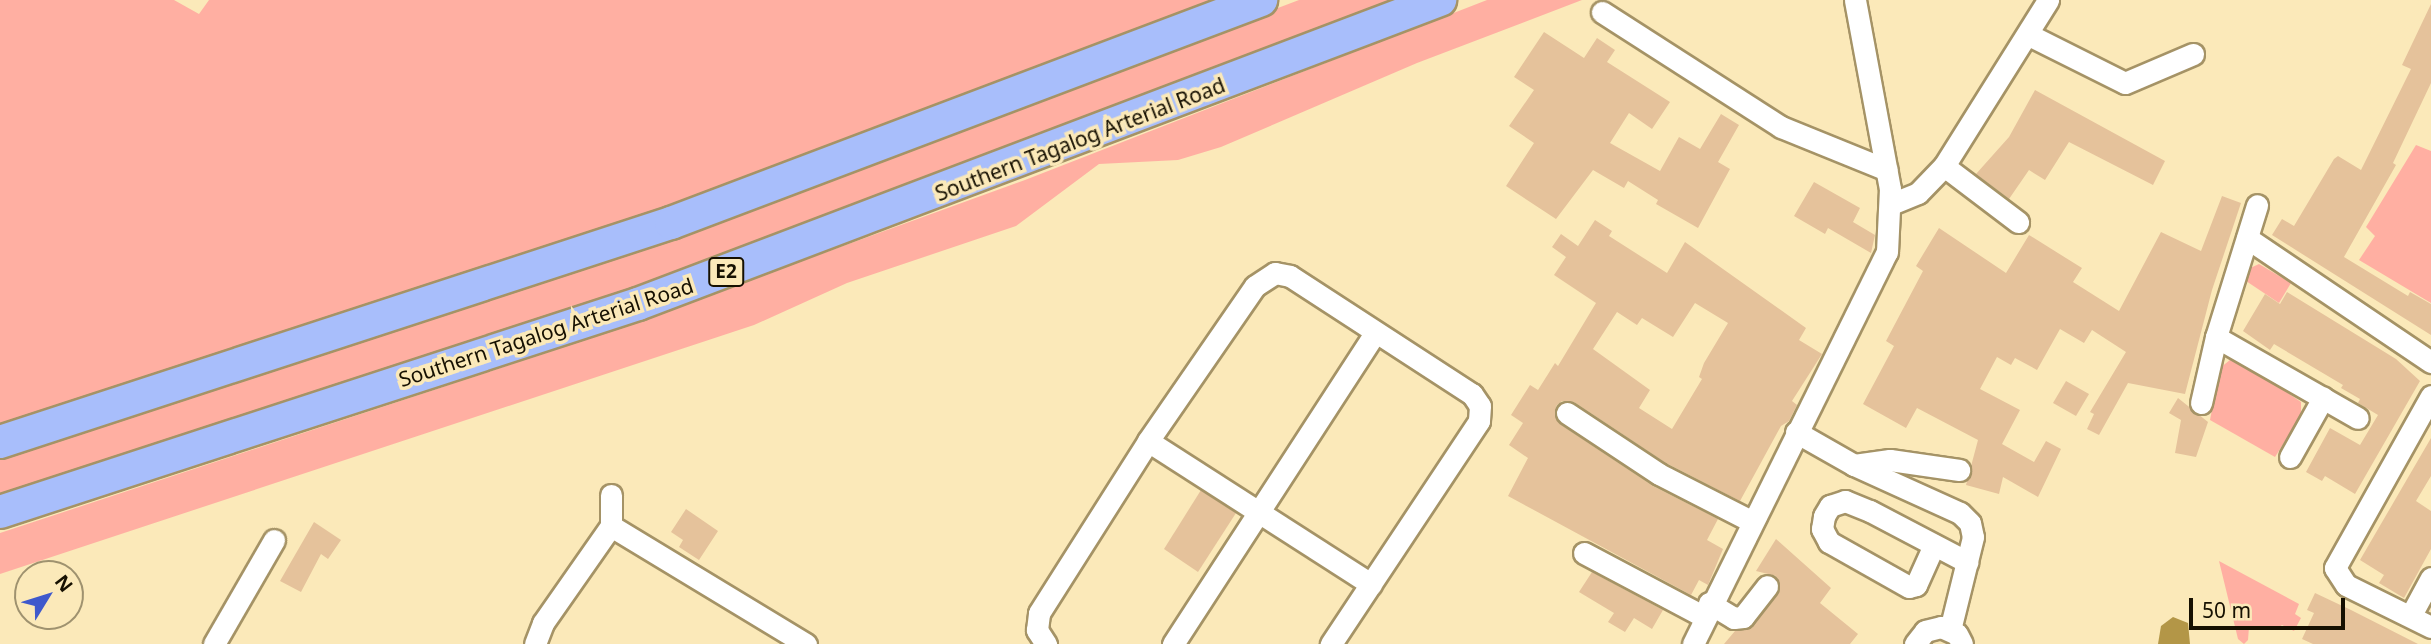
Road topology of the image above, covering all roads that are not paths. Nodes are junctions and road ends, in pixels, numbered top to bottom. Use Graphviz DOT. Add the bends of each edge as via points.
graph roads {
  1 [pos="1261,0"];
  2 [pos="1440,0"];
  3 [pos="1855,0"];
  4 [pos="2038,3"];
  5 [pos="1602,12"];
  6 [pos="2029,36"];
  7 [pos="2193,54"];
  8 [pos="1944,166"];
  9 [pos="1887,170"];
  10 [pos="1891,204"];
  11 [pos="2257,205"];
  12 [pos="2018,222"];
  13 [pos="2247,238"];
  14 [pos="1375,333"];
  15 [pos="2216,337"];
  16 [pos="2431,362"];
  17 [pos="2431,396"];
  18 [pos="2323,398"];
  19 [pos="2201,403"];
  20 [pos="1567,413"];
  21 [pos="2358,418"];
  22 [pos="1796,432"];
  23 [pos="1149,441"];
  24 [pos="0,442"];
  25 [pos="2290,457"];
  26 [pos="1854,465"];
  27 [pos="1959,470"];
  28 [pos="1886,481"];
  29 [pos="611,495"];
  30 [pos="1257,510"];
  31 [pos="0,512"];
  32 [pos="1870,512"];
  33 [pos="1751,521"];
  34 [pos="611,526"];
  35 [pos="274,540"];
  36 [pos="1934,545"];
  37 [pos="1584,553"];
  38 [pos="1967,562"];
  39 [pos="2431,579"];
  40 [pos="1371,583"];
  41 [pos="1767,586"];
  42 [pos="1706,609"];
  43 [pos="2411,615"];
  44 [pos="2431,627"];
  45 [pos="1956,637"];
  46 [pos="539,642"];
  47 [pos="214,644"];
  48 [pos="806,644"];
  49 [pos="1046,644"];
  50 [pos="1174,644"];
  51 [pos="1331,644"];
  52 [pos="1693,644"];
  53 [pos="1915,644"];
  1 -- 24 [label="highway" via="671,223"];
  2 -- 31 [label="highway, Southern Tagalog Arterial Road / E2" via="638,304"];
  3 -- 9 [label="street"];
  4 -- 6 [label="street"];
  5 -- 9 [label="street" via="1781,127"];
  6 -- 7 [label="street" via="2125,83"];
  6 -- 8 [label="street"];
  8 -- 10 [label="street" via="1918,193"];
  8 -- 12 [label="street"];
  9 -- 10 [label="street"];
  10 -- 22 [label="street" via="1882,265"];
  11 -- 13 [label="street"];
  13 -- 15 [label="street"];
  13 -- 16 [label="street"];
  14 -- 23 [label="street" via="1290,276 1269,275 1255,286"];
  14 -- 30 [label="street"];
  14 -- 40 [label="street" via="1472,394 1480,412"];
  15 -- 18 [label="street"];
  15 -- 19 [label="street"];
  17 -- 43 [label="street" via="2335,568 2346,585"];
  18 -- 21 [label="street"];
  18 -- 25 [label="street"];
  20 -- 33 [label="street" via="1659,474"];
  22 -- 26 [label="street"];
  22 -- 33 [label="street"];
  23 -- 30 [label="street"];
  23 -- 49 [label="street" via="1039,613 1037,631"];
  26 -- 27 [label="street" via="1890,460"];
  26 -- 28 [label="street"];
  28 -- 32 [label="street"];
  28 -- 38 [label="street" via="1960,513 1970,523 1973,537"];
  29 -- 34 [label="street"];
  30 -- 40 [label="street"];
  30 -- 50 [label="street"];
  32 -- 36 [label="street"];
  32 -- 36 [label="street" via="1845,501 1830,506 1822,529 1829,542 1909,587 1916,584"];
  33 -- 42 [label="street"];
  34 -- 46 [label="street" via="543,623"];
  34 -- 48 [label="street"];
  35 -- 47 [label="street"];
  36 -- 38 [label="street"];
  37 -- 42 [label="street"];
  38 -- 45 [label="street"];
  39 -- 43 [label="street"];
  40 -- 51 [label="street"];
  41 -- 42 [label="street" via="1743,617"];
  42 -- 52 [label="street"];
  43 -- 44 [label="street"];
  45 -- 53 [label="street" via="1933,628"];
}
